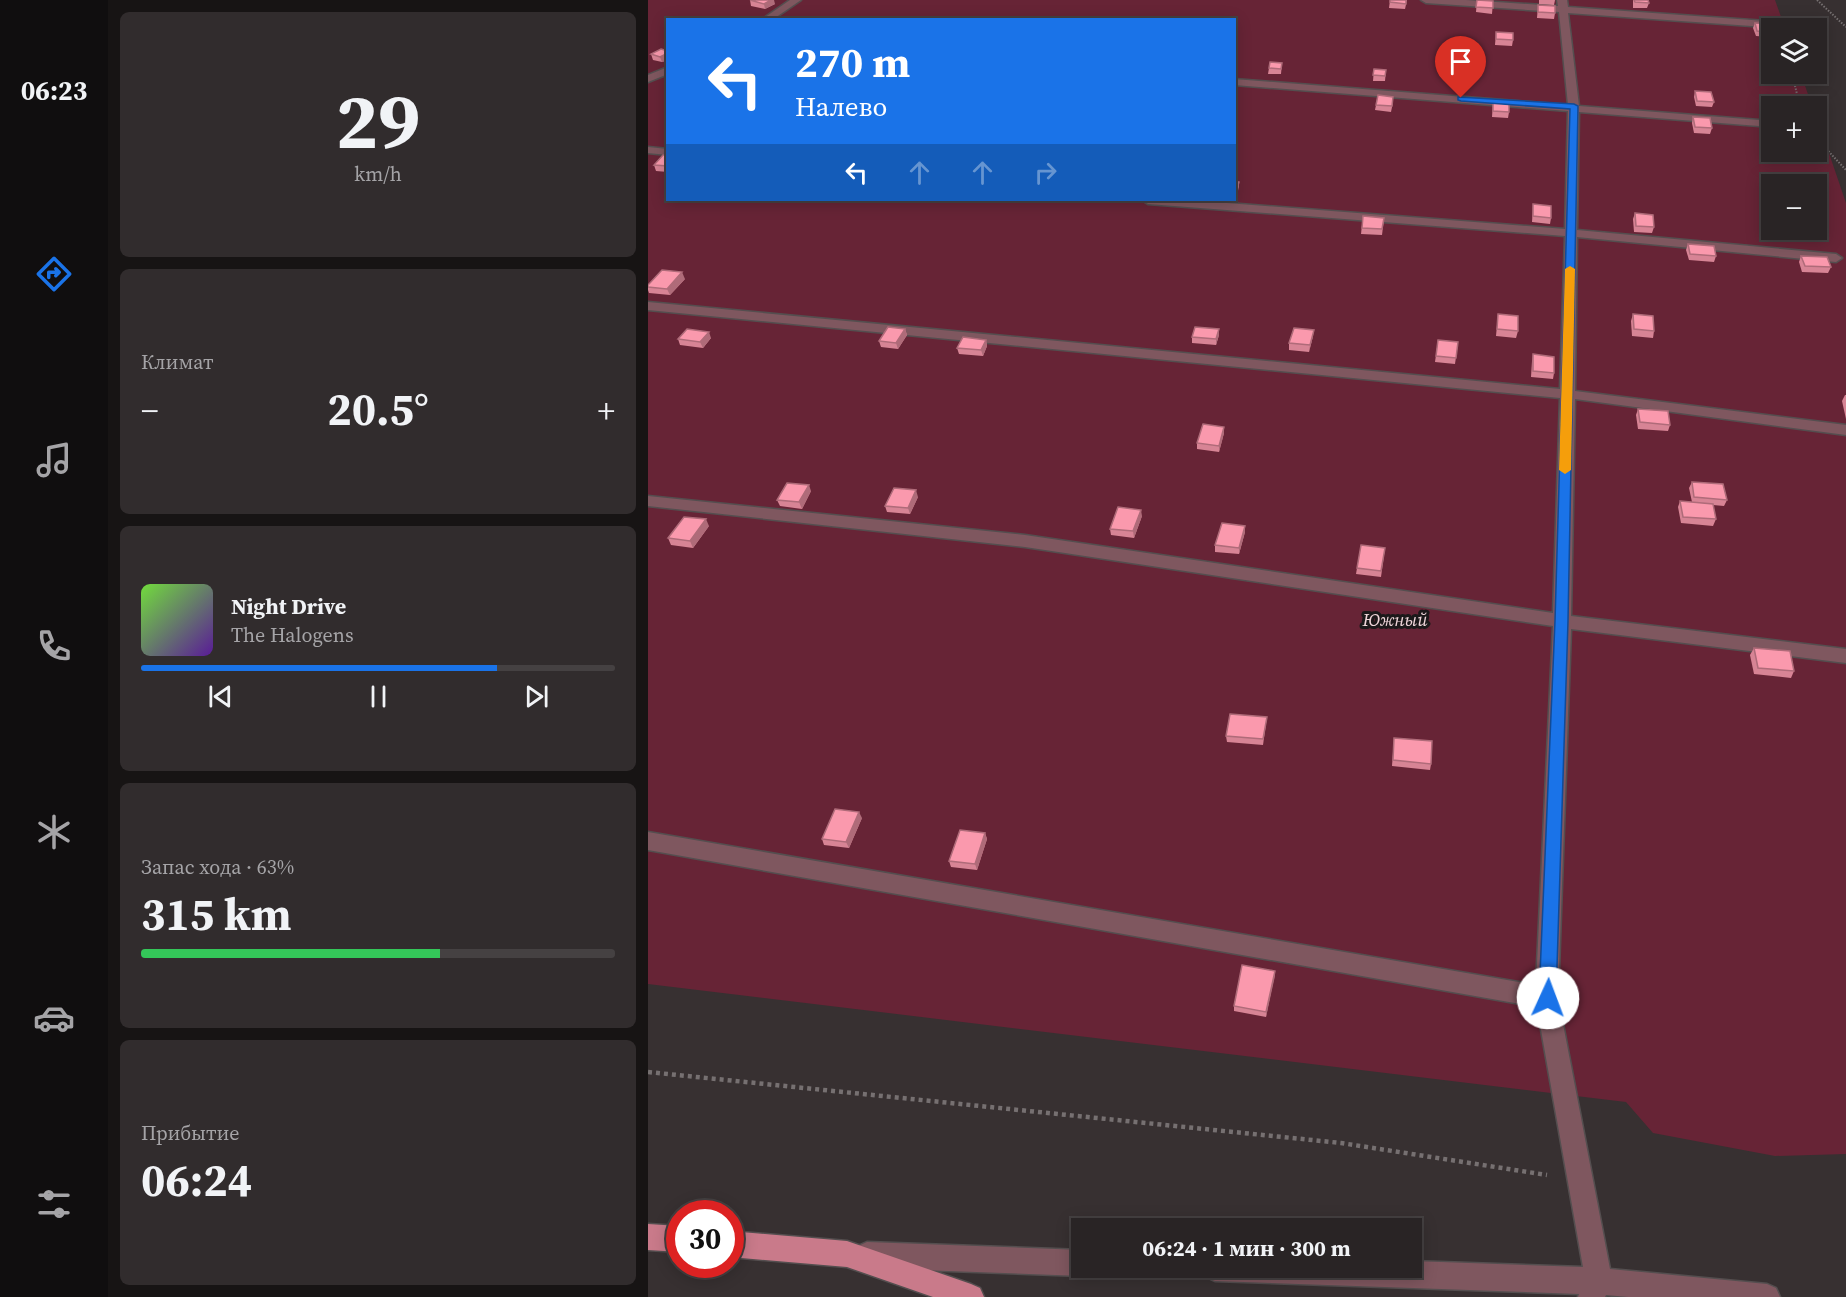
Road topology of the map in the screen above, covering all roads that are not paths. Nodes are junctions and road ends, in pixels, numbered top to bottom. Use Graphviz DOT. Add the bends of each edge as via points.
graph roads {
  1 [pos="796,0"];
  2 [pos="1426,0"];
  3 [pos="1563,4"];
  4 [pos="768,18"];
  5 [pos="1761,23"];
  6 [pos="666,71"];
  7 [pos="648,79"];
  8 [pos="1236,82"];
  9 [pos="1574,106"];
  10 [pos="1761,123"];
  11 [pos="648,150"];
  12 [pos="666,152"];
  13 [pos="1161,201"];
  14 [pos="1571,233"];
  15 [pos="1836,258"];
  16 [pos="648,306"];
  17 [pos="1567,394"];
  18 [pos="1846,430"];
  19 [pos="648,501"];
  20 [pos="1562,621"];
  21 [pos="1846,656"];
  22 [pos="648,841"];
  23 [pos="1548,998"];
  24 [pos="648,1237"];
  25 [pos="666,1238"];
  26 [pos="744,1245"];
  27 [pos="847,1254"];
  28 [pos="1071,1263"];
  29 [pos="1396,1278"];
  30 [pos="1595,1289"];
  31 [pos="971,1297"];
  32 [pos="1767,1297"];
  1 -- 4 [label="street"];
  2 -- 3 [label="street"];
  3 -- 5 [label="street"];
  3 -- 9 [label="street"];
  6 -- 7 [label="street"];
  8 -- 9 [label="street"];
  9 -- 10 [label="street"];
  9 -- 14 [label="street"];
  11 -- 12 [label="street"];
  13 -- 14 [label="street"];
  14 -- 15 [label="street"];
  14 -- 17 [label="street"];
  16 -- 17 [label="street"];
  17 -- 18 [label="street"];
  17 -- 20 [label="street"];
  19 -- 20 [label="street" via="1025,542"];
  20 -- 21 [label="street"];
  20 -- 23 [label="street"];
  22 -- 23 [label="street"];
  23 -- 30 [label="street" via="1581,1180"];
  24 -- 25 [label="main road"];
  26 -- 27 [label="main road"];
  27 -- 28 [label="street"];
  27 -- 31 [label="main road"];
  29 -- 30 [label="street"];
  30 -- 32 [label="street"];
}
